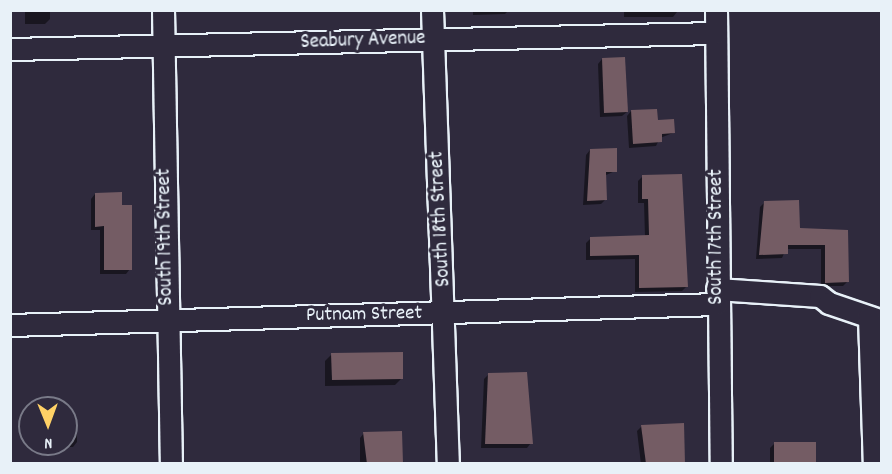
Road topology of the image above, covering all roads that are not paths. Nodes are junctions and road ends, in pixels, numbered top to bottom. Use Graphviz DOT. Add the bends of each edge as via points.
graph roads {
  1 [pos="163,10"];
  2 [pos="432,10"];
  3 [pos="716,10"];
  4 [pos="716,33"];
  5 [pos="432,39"];
  6 [pos="164,47"];
  7 [pos="10,49"];
  8 [pos="717,296"];
  9 [pos="446,313"];
  10 [pos="167,319"];
  11 [pos="876,319"];
  12 [pos="10,325"];
  13 [pos="171,464"];
  14 [pos="448,464"];
  15 [pos="721,464"];
  16 [pos="874,464"];
  1 -- 6 [label="street, South 19th Street"];
  2 -- 5 [label="street, South 18th Street"];
  3 -- 4 [label="street, South 17th Street"];
  4 -- 5 [label="street, Seabury Avenue"];
  4 -- 8 [label="street, South 17th Street"];
  5 -- 6 [label="street, Seabury Avenue"];
  5 -- 9 [label="street, South 18th Street"];
  6 -- 7 [label="street, Seabury Avenue"];
  6 -- 10 [label="street, South 19th Street"];
  8 -- 9 [label="street, Putnam Street"];
  8 -- 11 [label="street, Putnam Street" via="820,296 829,303"];
  8 -- 15 [label="street, South 17th Street"];
  9 -- 10 [label="street, Putnam Street"];
  9 -- 14 [label="street, South 18th Street"];
  10 -- 12 [label="street, Putnam Street"];
  10 -- 13 [label="street, South 19th Street"];
  11 -- 16 [label="street"];
}
